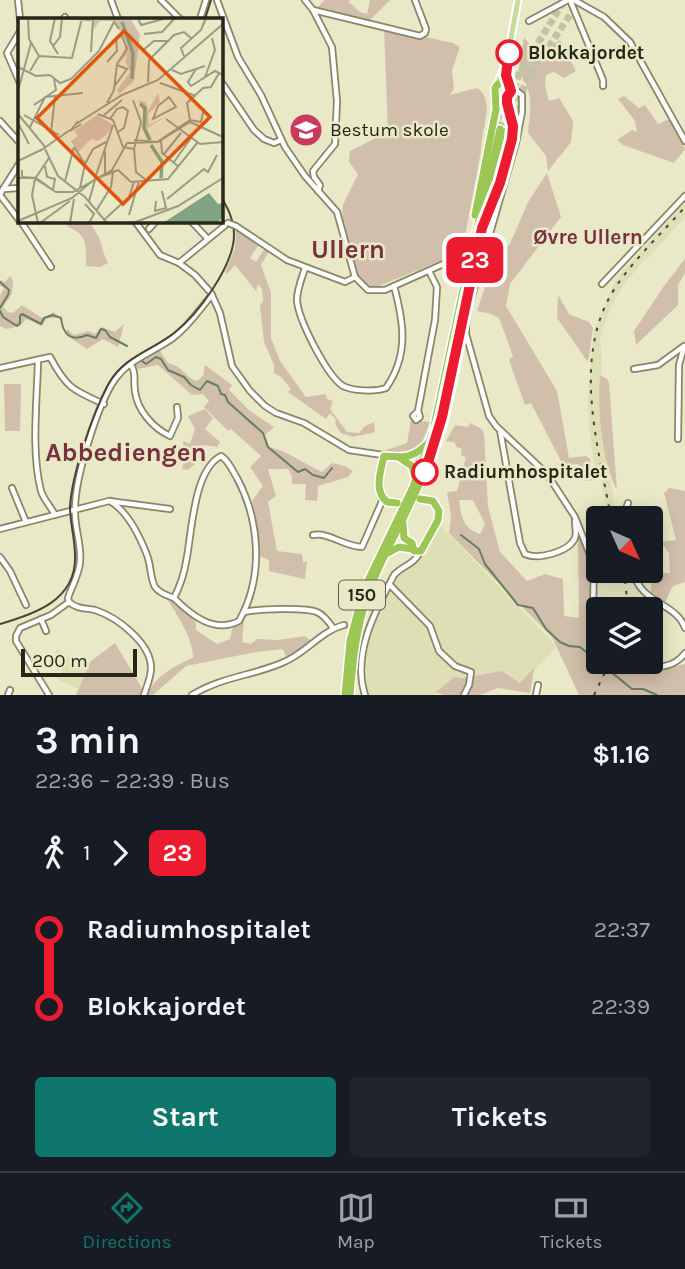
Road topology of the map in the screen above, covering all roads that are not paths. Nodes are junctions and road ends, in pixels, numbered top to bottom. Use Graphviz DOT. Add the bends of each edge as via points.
graph roads {
  1 [pos="18,0"];
  2 [pos="111,0"];
  3 [pos="161,0"];
  4 [pos="206,0"];
  5 [pos="217,0"];
  6 [pos="305,0"];
  7 [pos="415,0"];
  8 [pos="518,0"];
  9 [pos="570,0"];
  10 [pos="313,10"];
  11 [pos="20,18"];
  12 [pos="118,18"];
  13 [pos="179,18"];
  14 [pos="200,18"];
  15 [pos="528,22"];
  16 [pos="18,35"];
  17 [pos="507,61"];
  18 [pos="18,78"];
  19 [pos="222,83"];
  20 [pos="497,85"];
  21 [pos="603,86"];
  22 [pos="508,91"];
  23 [pos="496,95"];
  24 [pos="0,121"];
  25 [pos="281,140"];
  26 [pos="18,141"];
  27 [pos="685,141"];
  28 [pos="18,166"];
  29 [pos="318,191"];
  30 [pos="1,192"];
  31 [pos="685,196"];
  32 [pos="18,217"];
  33 [pos="21,222"];
  34 [pos="135,222"];
  35 [pos="155,222"];
  36 [pos="192,222"];
  37 [pos="482,228"];
  38 [pos="149,229"];
  39 [pos="208,239"];
  40 [pos="459,257"];
  41 [pos="179,263"];
  42 [pos="51,267"];
  43 [pos="305,268"];
  44 [pos="429,271"];
  45 [pos="467,271"];
  46 [pos="355,277"];
  47 [pos="602,284"];
  48 [pos="394,286"];
  49 [pos="212,295"];
  50 [pos="684,346"];
  51 [pos="38,361"];
  52 [pos="130,364"];
  53 [pos="0,368"];
  54 [pos="634,369"];
  55 [pos="104,404"];
  56 [pos="177,407"];
  57 [pos="418,411"];
  58 [pos="500,430"];
  59 [pos="678,439"];
  60 [pos="430,440"];
  61 [pos="384,456"];
  62 [pos="400,458"];
  63 [pos="415,482"];
  64 [pos="12,488"];
  65 [pos="383,499"];
  66 [pos="420,499"];
  67 [pos="109,500"];
  68 [pos="397,503"];
  69 [pos="628,503"];
  70 [pos="627,506"];
  71 [pos="75,509"];
  72 [pos="170,509"];
  73 [pos="55,515"];
  74 [pos="405,515"];
  75 [pos="575,517"];
  76 [pos="26,522"];
  77 [pos="0,529"];
  78 [pos="313,536"];
  79 [pos="417,546"];
  80 [pos="0,557"];
  81 [pos="383,557"];
  82 [pos="638,583"];
  83 [pos="390,585"];
  84 [pos="593,597"];
  85 [pos="174,598"];
  86 [pos="69,602"];
  87 [pos="26,605"];
  88 [pos="244,612"];
  89 [pos="41,619"];
  90 [pos="344,625"];
  91 [pos="332,628"];
  92 [pos="685,628"];
  93 [pos="46,631"];
  94 [pos="685,653"];
  95 [pos="663,666"];
  96 [pos="538,685"];
  97 [pos="49,695"];
  98 [pos="144,695"];
  99 [pos="192,695"];
  100 [pos="345,695"];
  101 [pos="350,695"];
  102 [pos="365,695"];
  103 [pos="464,695"];
  104 [pos="536,695"];
  1 -- 11 [label="street"];
  2 -- 12 [label="street"];
  3 -- 13 [label="street"];
  4 -- 14 [label="street"];
  5 -- 25 [label="street" via="238,57"];
  6 -- 10 [label="street"];
  7 -- 10 [label="street" via="425,23 425,33 417,36"];
  8 -- 17 [label="main road"];
  9 -- 15 [label="street"];
  9 -- 21 [label="street"];
  9 -- 27 [label="street" via="609,21 630,41"];
  10 -- 29 [label="street" via="332,48 337,99 335,144 313,174 320,185"];
  16 -- 18 [label="street" via="7,53"];
  17 -- 20 [label="main road"];
  17 -- 22 [label="main road"];
  19 -- 25 [label="street" via="261,137 274,144"];
  20 -- 22 [label="highway" via="501,82"];
  20 -- 23 [label="highway"];
  22 -- 23 [label="highway" via="502,98"];
  22 -- 37 [label="highway" via="513,136"];
  22 -- 58 [label="street" via="522,101 522,117 466,323 482,396 490,419"];
  23 -- 45 [label="highway"];
  24 -- 26 [label="street"];
  25 -- 29 [label="street"];
  28 -- 30 [label="street"];
  29 -- 46 [label="street" via="337,212"];
  30 -- 32 [label="street"];
  31 -- 47 [label="street"];
  33 -- 42 [label="street"];
  34 -- 41 [label="street" via="160,255"];
  35 -- 38 [label="street"];
  36 -- 39 [label="street"];
  37 -- 45 [label="highway, 150" via="503,130"];
  37 -- 74 [label="highway, 150" via="438,432"];
  39 -- 41 [label="street"];
  39 -- 43 [label="street, bridge" via="228,223"];
  40 -- 44 [label="street"];
  41 -- 49 [label="street"];
  43 -- 46 [label="street" via="345,282"];
  43 -- 48 [label="street" via="298,307 330,372 350,388 386,388 402,353 404,338"];
  44 -- 48 [label="street"];
  44 -- 57 [label="street" via="436,285 435,320"];
  45 -- 60 [label="highway, 150"];
  46 -- 48 [label="street" via="368,290"];
  49 -- 52 [label="street" via="184,329"];
  49 -- 61 [label="street" via="232,366 265,406 349,450"];
  50 -- 54 [label="street" via="658,365"];
  50 -- 59 [label="street" via="679,365"];
  51 -- 53 [label="street"];
  51 -- 55 [label="street" via="50,357 67,384"];
  51 -- 73 [label="street" via="38,470 43,496"];
  52 -- 55 [label="street" via="113,383"];
  52 -- 56 [label="street" via="139,404 157,428 170,436 178,418"];
  55 -- 71 [label="street"];
  58 -- 75 [label="street" via="547,474"];
  58 -- 75 [label="street" via="525,554 542,557 568,546 575,535"];
  60 -- 62 [label="highway" via="415,455"];
  60 -- 63 [label="highway, 150"];
  61 -- 62 [label="highway"];
  61 -- 65 [label="highway" via="379,484"];
  62 -- 63 [label="highway" via="412,466"];
  63 -- 100 [label="highway, 150" via="364,589 350,640"];
  64 -- 76 [label="street"];
  65 -- 68 [label="highway"];
  65 -- 78 [label="street" via="362,547"];
  66 -- 79 [label="highway, 150" via="431,500 439,510 438,520"];
  67 -- 71 [label="street"];
  67 -- 72 [label="street"];
  67 -- 85 [label="street" via="133,527 147,555 155,587"];
  69 -- 70 [label="street"];
  71 -- 73 [label="street"];
  71 -- 86 [label="street" via="80,562"];
  73 -- 76 [label="street"];
  74 -- 79 [label="highway" via="403,535"];
  74 -- 81 [label="highway, 150"];
  75 -- 84 [label="street" via="594,565"];
  76 -- 77 [label="street"];
  79 -- 81 [label="highway, 150" via="399,547"];
  79 -- 83 [label="street" via="414,562 398,571"];
  80 -- 87 [label="street"];
  81 -- 101 [label="highway, 150" via="358,625"];
  82 -- 92 [label="street"];
  83 -- 102 [label="street" via="364,641 361,679"];
  83 -- 103 [label="street" via="430,626 439,651 455,666 471,672"];
  85 -- 88 [label="street" via="194,617 219,626 239,621"];
  85 -- 88 [label="street" via="187,561 195,503 208,468 221,456 245,494 255,529 257,552"];
  86 -- 89 [label="street"];
  86 -- 98 [label="street" via="111,618 142,645 152,670"];
  88 -- 91 [label="street" via="313,611"];
  89 -- 93 [label="street"];
  89 -- 97 [label="street" via="20,628 15,639"];
  90 -- 91 [label="street"];
  91 -- 99 [label="street" via="286,662 226,678"];
  94 -- 95 [label="street" via="679,661"];
  96 -- 104 [label="street"];
}
